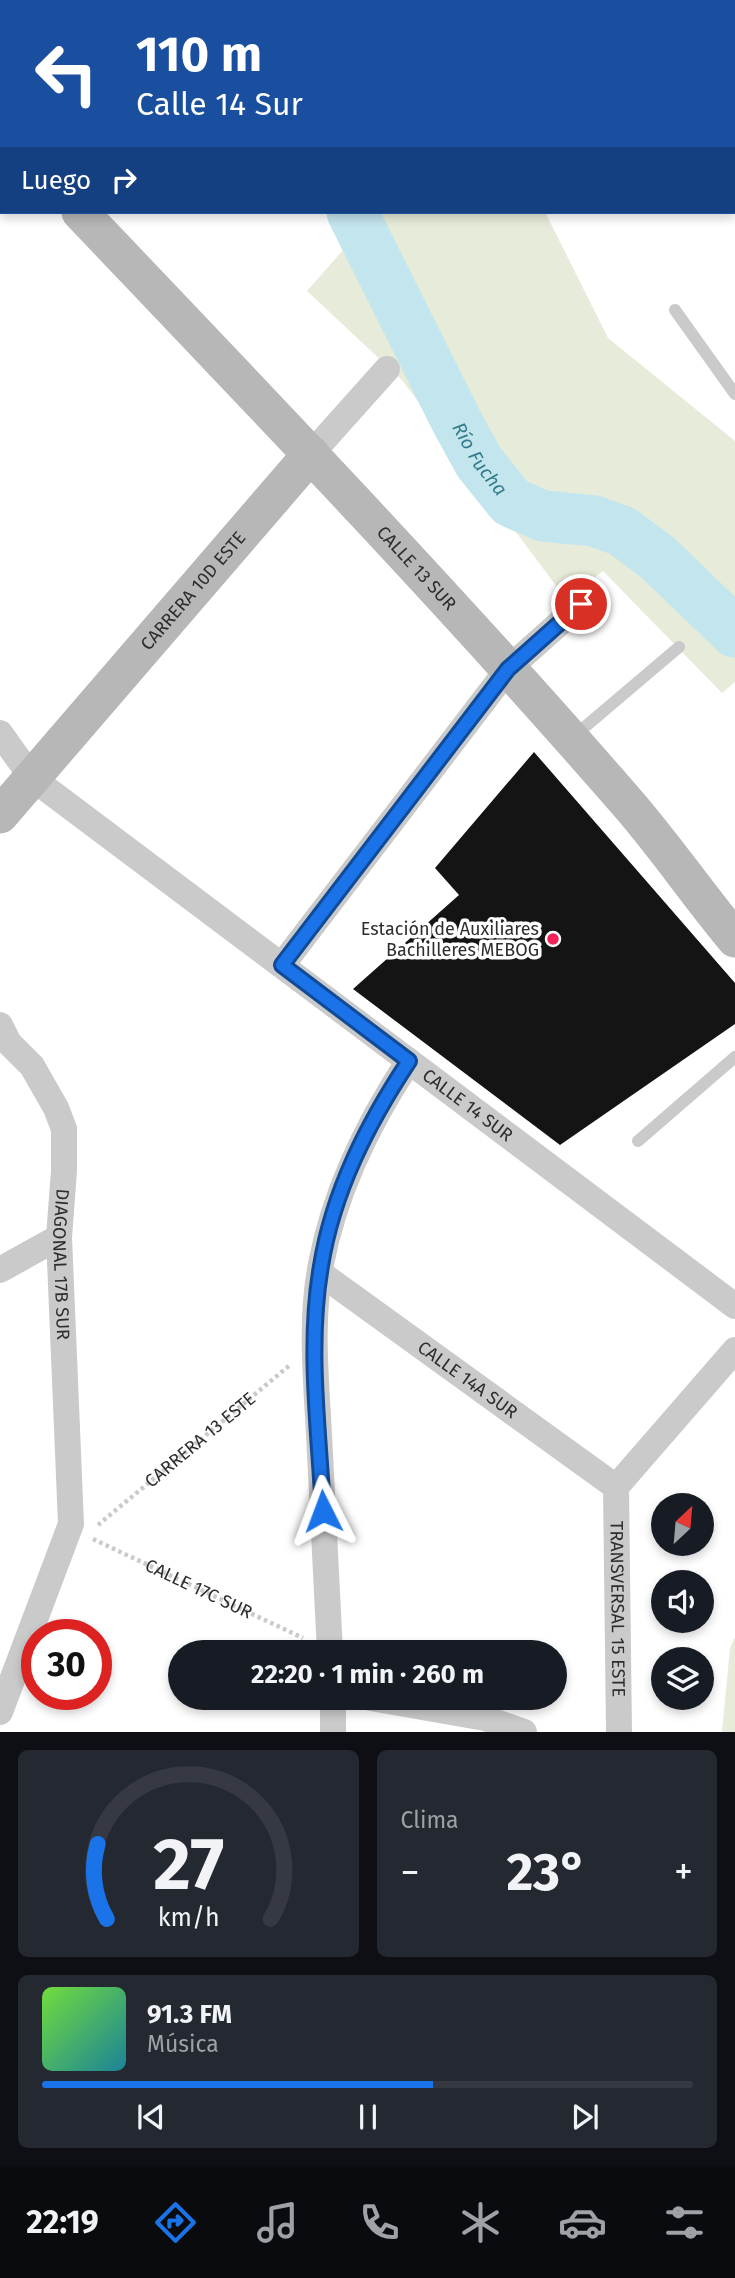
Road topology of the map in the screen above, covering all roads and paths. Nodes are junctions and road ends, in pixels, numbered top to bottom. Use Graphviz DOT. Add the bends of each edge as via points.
graph roads {
  1 [pos="82,214"];
  2 [pos="675,310"];
  3 [pos="387,369"];
  4 [pos="735,394"];
  5 [pos="311,454"];
  6 [pos="581,604"];
  7 [pos="679,647"];
  8 [pos="508,669"];
  9 [pos="0,733"];
  10 [pos="570,739"];
  11 [pos="32,778"];
  12 [pos="0,815"];
  13 [pos="735,939"];
  14 [pos="282,965"];
  15 [pos="3,1040"];
  16 [pos="735,1057"];
  17 [pos="409,1061"];
  18 [pos="638,1141"];
  19 [pos="59,1237"];
  20 [pos="0,1270"];
  21 [pos="320,1273"];
  22 [pos="735,1306"];
  23 [pos="315,1344"];
  24 [pos="735,1350"];
  25 [pos="616,1487"];
  26 [pos="78,1530"];
  27 [pos="307,1640"];
  28 [pos="329,1640"];
  29 [pos="333,1710"];
  30 [pos="439,1710"];
  31 [pos="0,1712"];
  32 [pos="333,1732"];
  33 [pos="524,1732"];
  34 [pos="619,1732"];
  1 -- 5 [label="main road, CALLE 13 SUR"];
  2 -- 4 [label="lane"];
  3 -- 5 [label="street, CARRERA 10D ESTE"];
  5 -- 8 [label="main road, CALLE 13 SUR"];
  5 -- 11 [label="main road, CARRERA 10D ESTE"];
  6 -- 8 [label="street"];
  7 -- 10 [label="lane"];
  8 -- 10 [label="main road, CALLE 13 SUR"];
  8 -- 14 [label="street"];
  9 -- 11 [label="street, CALLE 14 SUR"];
  10 -- 13 [label="main road, CALLE 13 SUR" via="664,847"];
  11 -- 12 [label="main road, CARRERA 10D ESTE"];
  11 -- 14 [label="street, CALLE 14 SUR"];
  14 -- 17 [label="street, CALLE 14 SUR"];
  15 -- 19 [label="street, DIAGONAL 17B SUR" via="32,1066 64,1129"];
  16 -- 18 [label="lane"];
  17 -- 21 [label="street" via="380,1104 345,1182"];
  17 -- 22 [label="street, CALLE 14 SUR"];
  19 -- 20 [label="street"];
  19 -- 26 [label="street, DIAGONAL 17B SUR"];
  21 -- 23 [label="street"];
  21 -- 25 [label="street, CALLE 14A SUR"];
  23 -- 26 [label="path, CARRERA 13 ESTE"];
  23 -- 28 [label="street"];
  24 -- 25 [label="street"];
  25 -- 34 [label="street, TRANSVERSAL 15 ESTE"];
  26 -- 27 [label="path, CALLE 17C SUR"];
  26 -- 31 [label="street"];
  29 -- 32 [label="street"];
  30 -- 33 [label="street" via="485,1718"];
}
